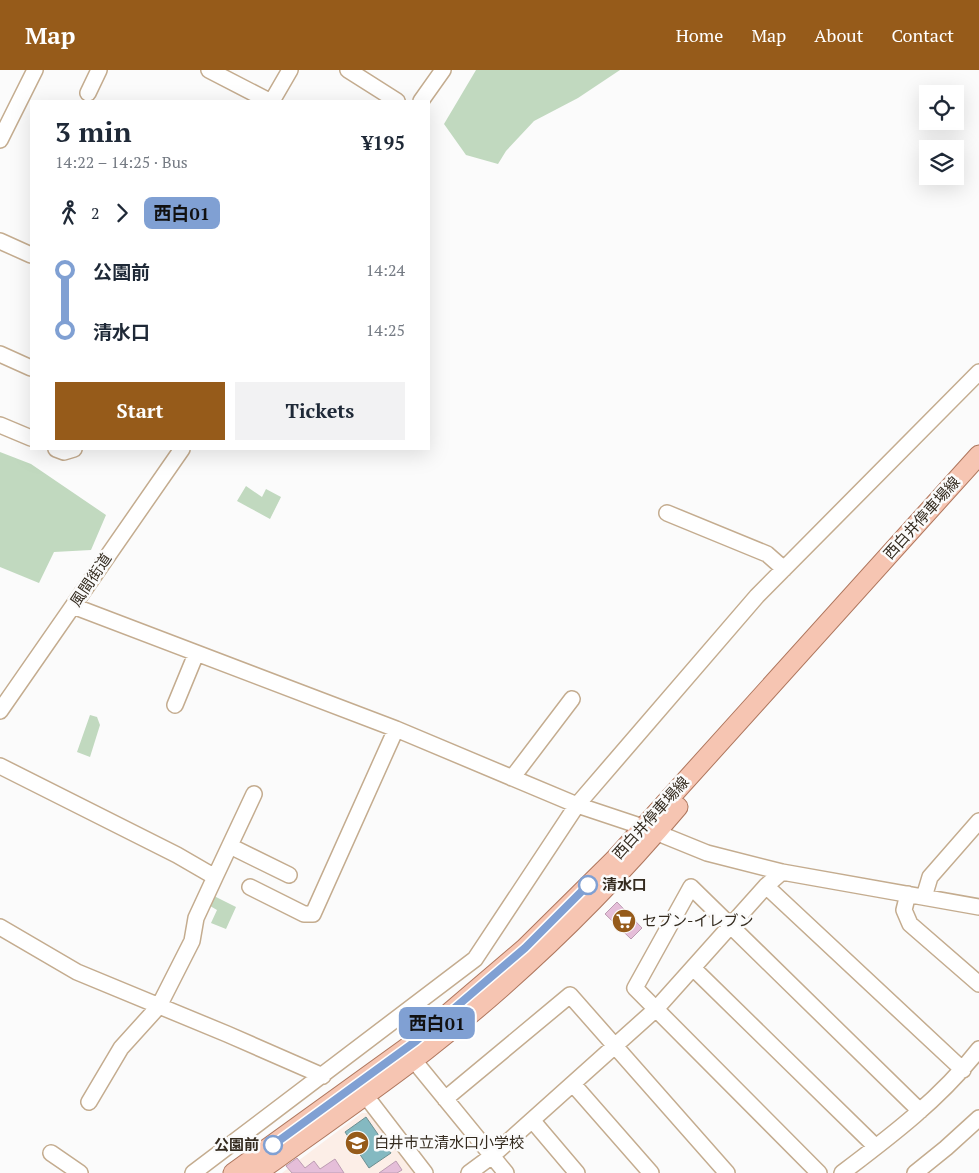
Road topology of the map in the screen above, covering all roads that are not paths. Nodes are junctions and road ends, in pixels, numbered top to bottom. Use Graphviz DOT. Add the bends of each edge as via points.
graph roads {
  1 [pos="35,70"];
  2 [pos="99,70"];
  3 [pos="209,70"];
  4 [pos="290,70"];
  5 [pos="348,70"];
  6 [pos="443,70"];
  7 [pos="88,93"];
  8 [pos="268,100"];
  9 [pos="271,100"];
  10 [pos="395,100"];
  11 [pos="423,100"];
  12 [pos="0,140"];
  13 [pos="0,241"];
  14 [pos="30,255"];
  15 [pos="0,354"];
  16 [pos="30,368"];
  17 [pos="979,372"];
  18 [pos="0,424"];
  19 [pos="30,438"];
  20 [pos="59,450"];
  21 [pos="71,450"];
  22 [pos="181,450"];
  23 [pos="979,455"];
  24 [pos="979,474"];
  25 [pos="667,512"];
  26 [pos="784,569"];
  27 [pos="73,606"];
  28 [pos="196,654"];
  29 [pos="572,699"];
  30 [pos="175,705"];
  31 [pos="0,711"];
  32 [pos="396,730"];
  33 [pos="0,766"];
  34 [pos="512,778"];
  35 [pos="254,794"];
  36 [pos="578,805"];
  37 [pos="979,821"];
  38 [pos="649,830"];
  39 [pos="230,846"];
  40 [pos="782,872"];
  41 [pos="289,875"];
  42 [pos="215,877"];
  43 [pos="766,886"];
  44 [pos="250,887"];
  45 [pos="908,894"];
  46 [pos="924,897"];
  47 [pos="979,907"];
  48 [pos="731,926"];
  49 [pos="0,928"];
  50 [pos="693,968"];
  51 [pos="979,984"];
  52 [pos="159,1006"];
  53 [pos="656,1009"];
  54 [pos="616,1046"];
  55 [pos="979,1050"];
  56 [pos="409,1054"];
  57 [pos="963,1070"];
  58 [pos="323,1076"];
  59 [pos="573,1084"];
  60 [pos="360,1089"];
  61 [pos="445,1099"];
  62 [pos="89,1102"];
  63 [pos="920,1111"];
  64 [pos="979,1118"];
  65 [pos="532,1120"];
  66 [pos="876,1147"];
  67 [pos="51,1153"];
  68 [pos="492,1156"];
  69 [pos="80,1173"];
  70 [pos="193,1173"];
  71 [pos="233,1173"];
  72 [pos="257,1173"];
  73 [pos="425,1173"];
  74 [pos="468,1173"];
  75 [pos="506,1173"];
  76 [pos="577,1173"];
  77 [pos="651,1173"];
  78 [pos="727,1173"];
  79 [pos="819,1173"];
  80 [pos="842,1173"];
  81 [pos="915,1173"];
  1 -- 12 [label="street"];
  2 -- 7 [label="street"];
  3 -- 8 [label="street"];
  4 -- 9 [label="street"];
  5 -- 10 [label="street"];
  6 -- 11 [label="street"];
  13 -- 14 [label="street"];
  15 -- 16 [label="street"];
  17 -- 26 [label="street"];
  18 -- 19 [label="street"];
  20 -- 21 [label="street"];
  22 -- 27 [label="street, 風間街道"];
  23 -- 38 [label="main road, 西白井停車場線"];
  24 -- 38 [label="main road, 西白井停車場線" via="681,803"];
  25 -- 26 [label="street" via="767,554"];
  26 -- 36 [label="street" via="757,596"];
  27 -- 28 [label="street"];
  27 -- 31 [label="street, 風間街道"];
  28 -- 30 [label="street"];
  28 -- 32 [label="street"];
  29 -- 34 [label="street"];
  32 -- 34 [label="street"];
  32 -- 44 [label="street" via="313,914 304,914"];
  33 -- 42 [label="street"];
  34 -- 36 [label="street"];
  35 -- 39 [label="street"];
  36 -- 38 [label="street"];
  36 -- 58 [label="street" via="475,959"];
  37 -- 46 [label="street" via="930,877"];
  38 -- 40 [label="street" via="707,853"];
  38 -- 56 [label="main road, 西白井停車場線"];
  39 -- 41 [label="street"];
  39 -- 42 [label="street"];
  40 -- 43 [label="street"];
  40 -- 45 [label="street"];
  42 -- 52 [label="street" via="196,918 192,941"];
  43 -- 48 [label="street"];
  43 -- 57 [label="street"];
  45 -- 46 [label="street"];
  45 -- 51 [label="street" via="904,910 910,924"];
  46 -- 47 [label="street"];
  48 -- 50 [label="street"];
  48 -- 53 [label="street" via="691,887 636,988"];
  48 -- 63 [label="street"];
  49 -- 52 [label="street" via="77,972"];
  50 -- 53 [label="street"];
  50 -- 66 [label="street"];
  52 -- 58 [label="street"];
  52 -- 62 [label="street" via="121,1048"];
  53 -- 54 [label="street"];
  53 -- 79 [label="street"];
  54 -- 59 [label="street"];
  54 -- 61 [label="street" via="570,995"];
  54 -- 78 [label="street"];
  55 -- 57 [label="street"];
  56 -- 60 [label="main road, 西白井停車場線"];
  56 -- 61 [label="street"];
  57 -- 63 [label="street"];
  58 -- 70 [label="street"];
  59 -- 65 [label="street"];
  59 -- 77 [label="street"];
  60 -- 71 [label="main road, 西白井停車場線"];
  60 -- 72 [label="main road, 西白井停車場線"];
  60 -- 73 [label="street"];
  61 -- 68 [label="street"];
  63 -- 66 [label="street"];
  64 -- 81 [label="street"];
  65 -- 68 [label="street"];
  65 -- 76 [label="street"];
  66 -- 80 [label="street"];
  67 -- 69 [label="street"];
  68 -- 74 [label="street"];
  68 -- 75 [label="street"];
}
